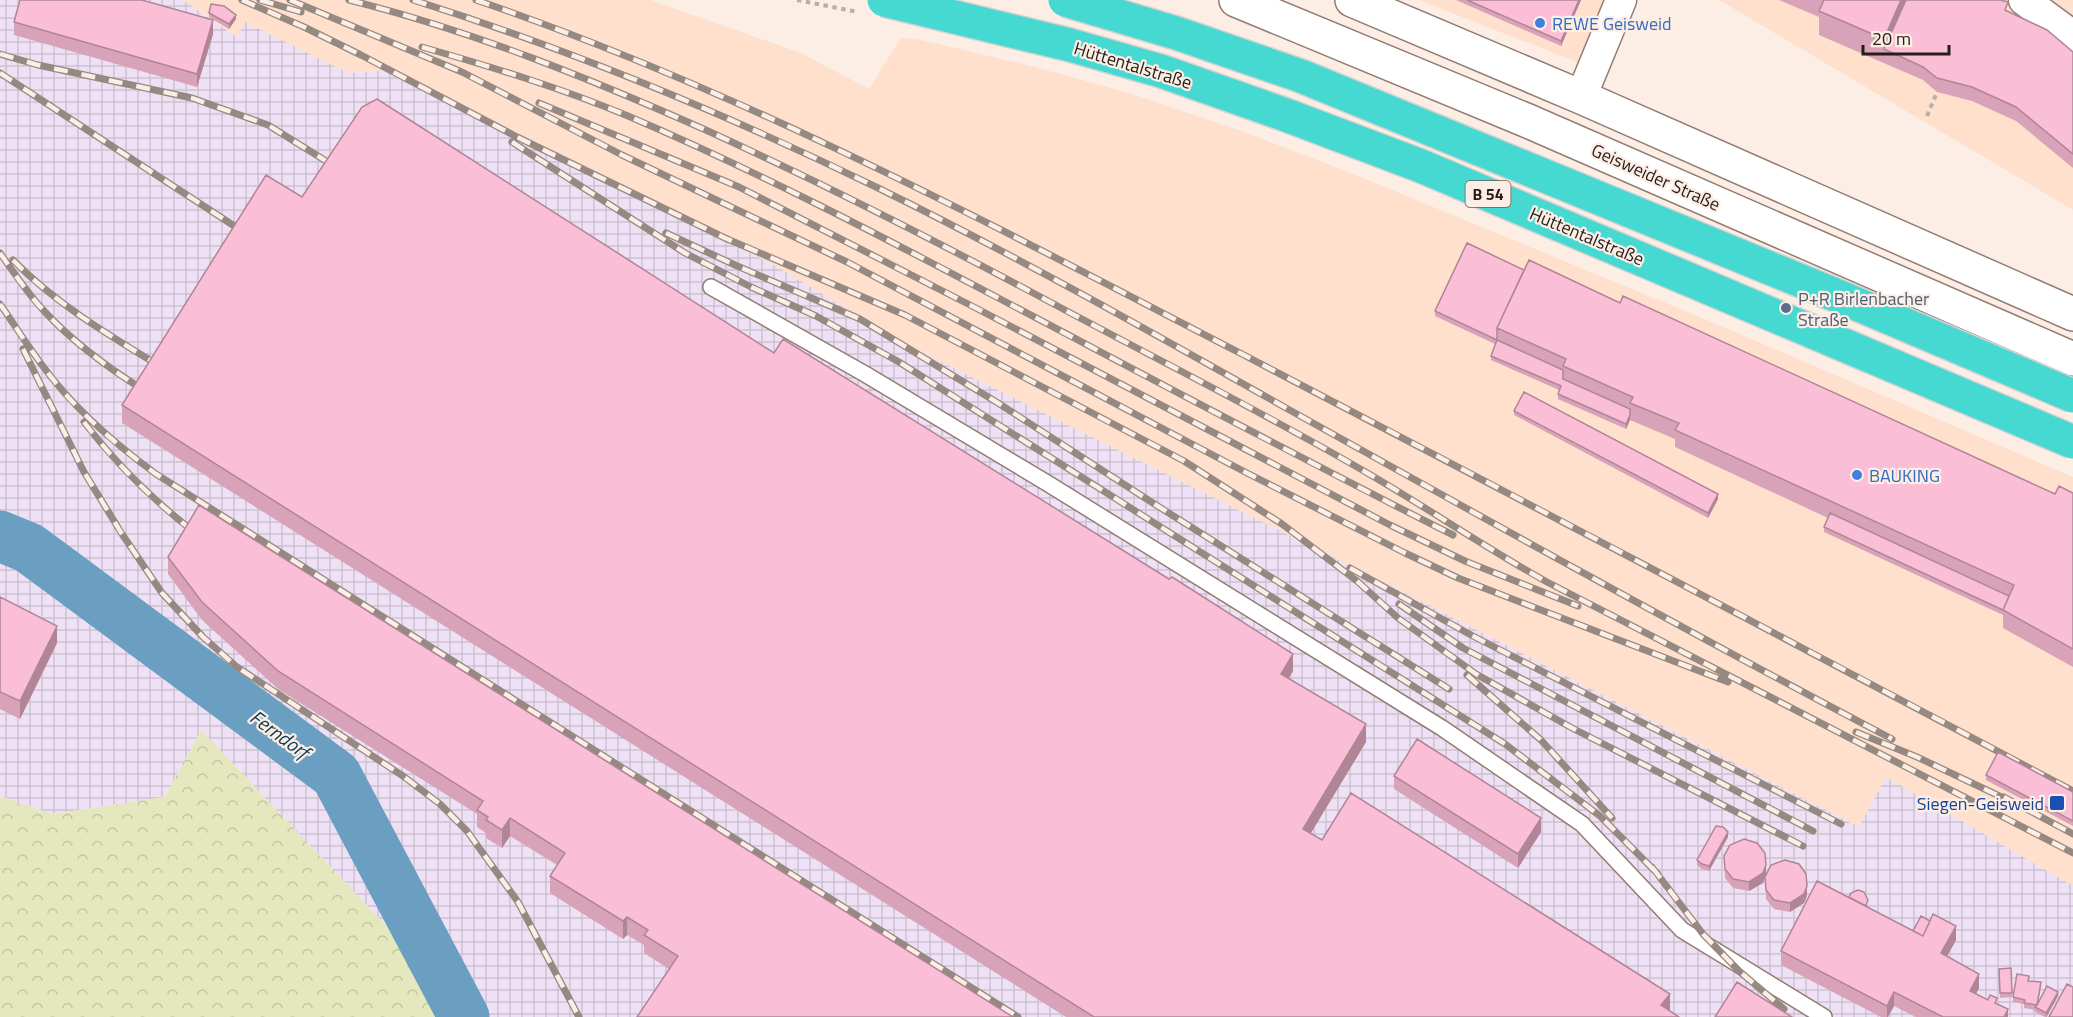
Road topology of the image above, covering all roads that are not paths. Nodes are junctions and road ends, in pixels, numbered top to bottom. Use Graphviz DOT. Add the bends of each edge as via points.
graph roads {
  1 [pos="884,0"];
  2 [pos="1065,0"];
  3 [pos="1236,0"];
  4 [pos="1352,0"];
  5 [pos="1621,0"];
  6 [pos="2024,0"];
  7 [pos="2073,36"];
  8 [pos="1581,97"];
  9 [pos="711,287"];
  10 [pos="2073,314"];
  11 [pos="2073,359"];
  12 [pos="2073,396"];
  13 [pos="2073,442"];
  14 [pos="1824,1017"];
  1 -- 13 [label="highway, Hüttentalstraße / B 54, bridge" via="1161,71 1286,115 1421,166"];
  2 -- 12 [label="highway, B 54, bridge" via="1301,76"];
  3 -- 11 [label="main road, Geisweider Straße" via="1528,121"];
  4 -- 8 [label="main road"];
  5 -- 8 [label="street"];
  6 -- 7 [label="street"];
  8 -- 10 [label="main road"];
  9 -- 14 [label="lane" via="1047,483 1442,729 1582,824 1682,930"];
}
